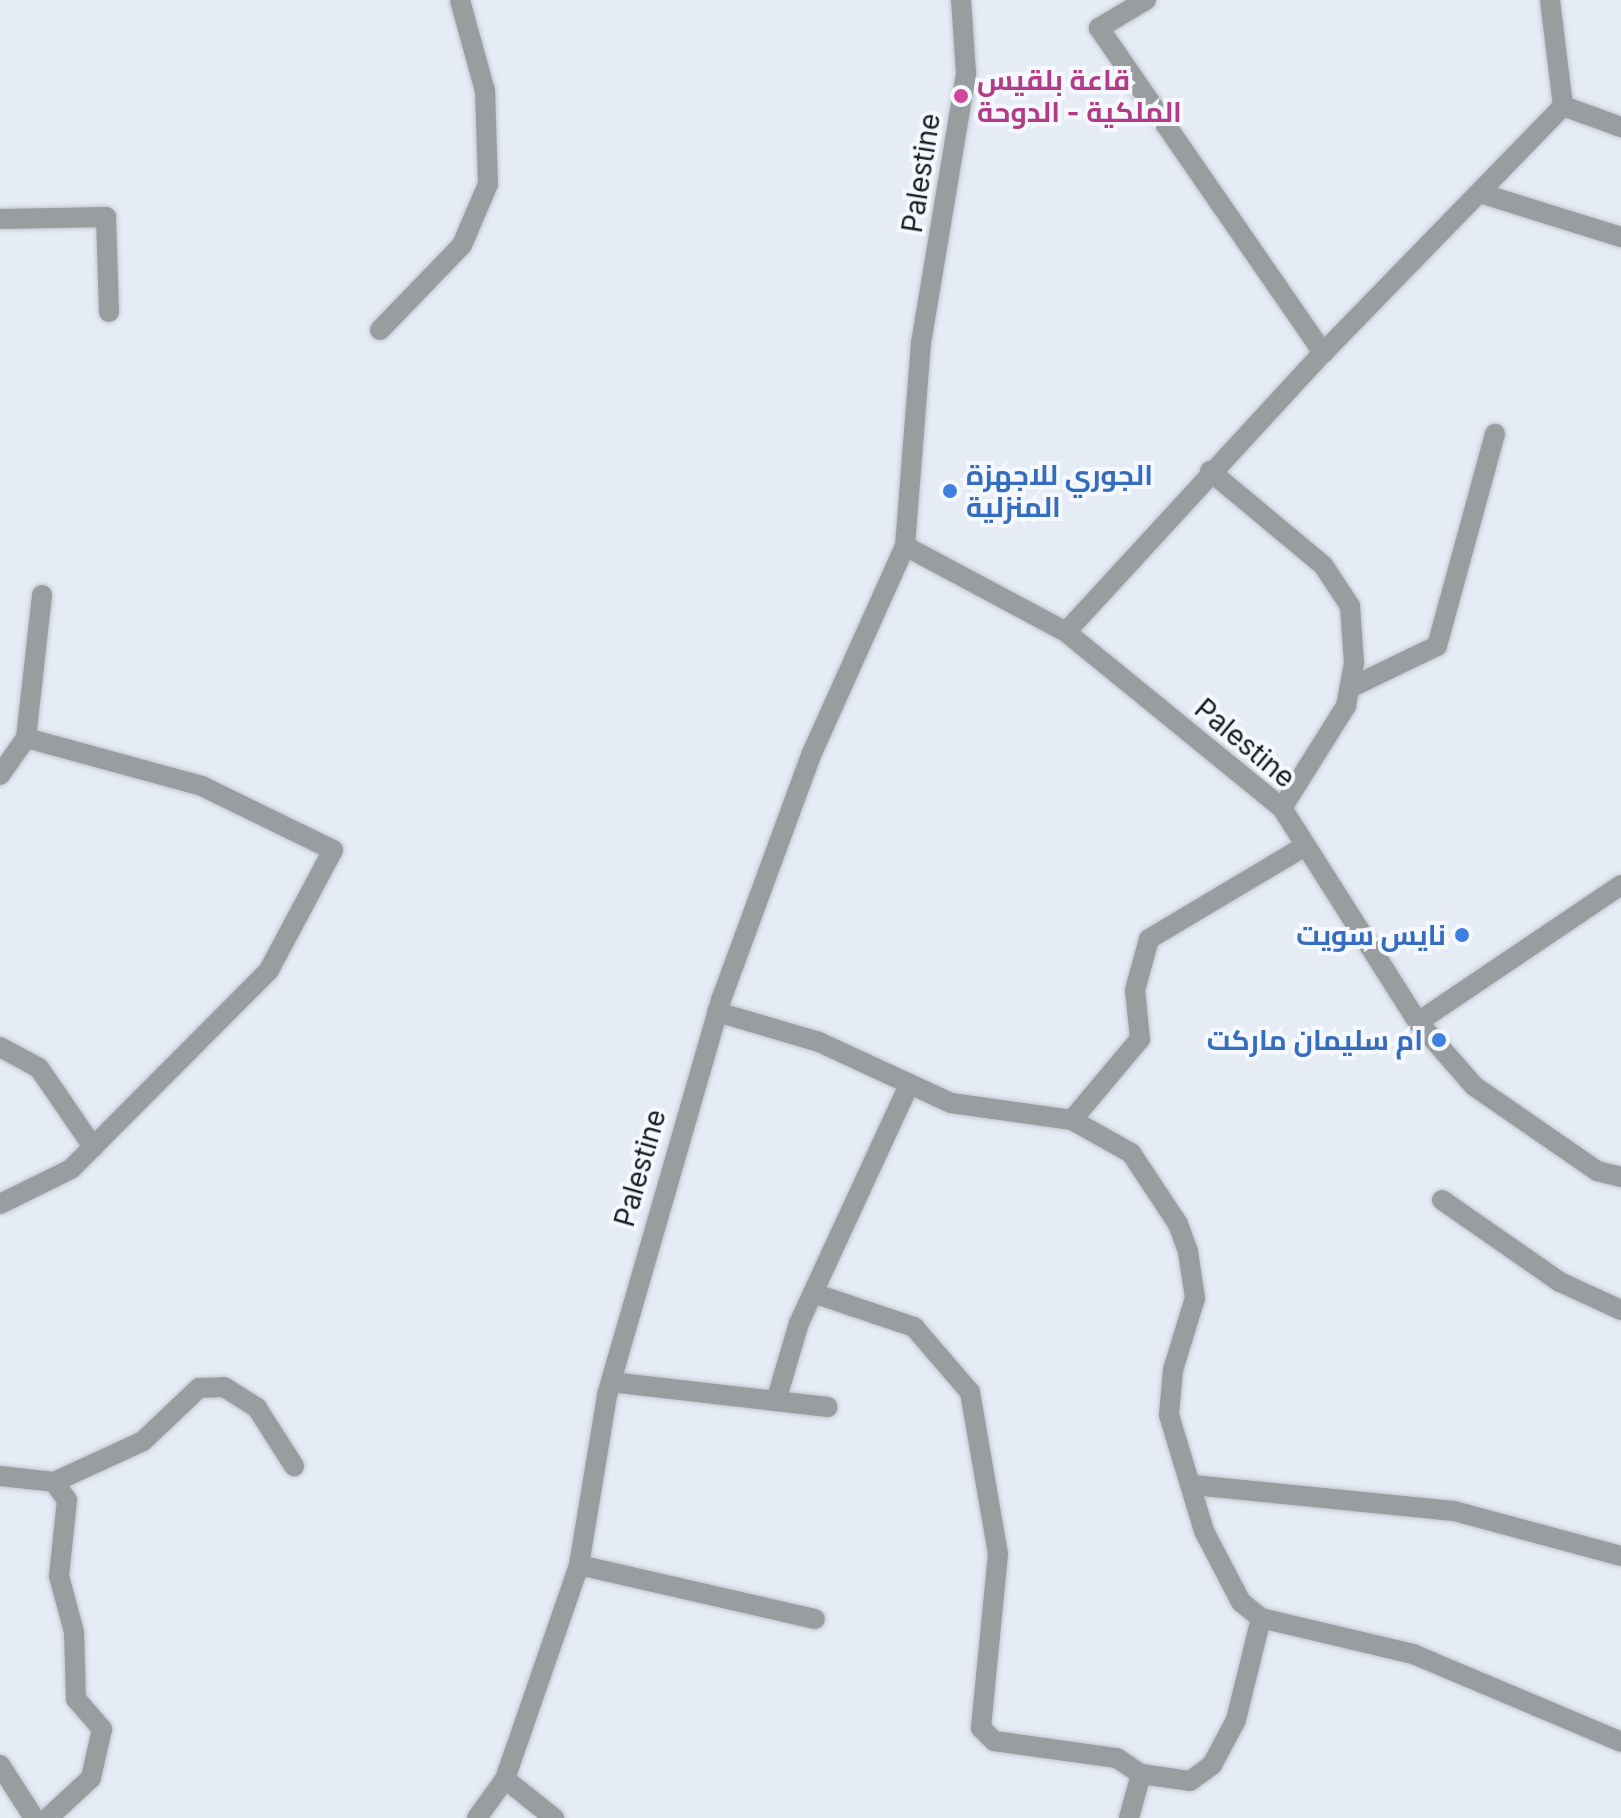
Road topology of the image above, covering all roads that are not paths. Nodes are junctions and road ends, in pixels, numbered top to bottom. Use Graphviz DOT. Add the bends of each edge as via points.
graph roads {
  1 [pos="460,0"];
  2 [pos="961,0"];
  3 [pos="1146,0"];
  4 [pos="1550,0"];
  5 [pos="1563,106"];
  6 [pos="1621,127"];
  7 [pos="1483,194"];
  8 [pos="0,219"];
  9 [pos="1621,237"];
  10 [pos="109,312"];
  11 [pos="380,330"];
  12 [pos="1323,353"];
  13 [pos="1495,434"];
  14 [pos="1210,471"];
  15 [pos="905,546"];
  16 [pos="42,595"];
  17 [pos="1066,632"];
  18 [pos="1352,687"];
  19 [pos="26,738"];
  20 [pos="0,775"];
  21 [pos="1282,808"];
  22 [pos="1305,846"];
  23 [pos="1621,885"];
  24 [pos="717,1012"];
  25 [pos="1418,1022"];
  26 [pos="0,1047"];
  27 [pos="908,1087"];
  28 [pos="1072,1120"];
  29 [pos="93,1147"];
  30 [pos="1621,1177"];
  31 [pos="1442,1200"];
  32 [pos="0,1204"];
  33 [pos="813,1293"];
  34 [pos="1621,1310"];
  35 [pos="611,1382"];
  36 [pos="776,1401"];
  37 [pos="828,1407"];
  38 [pos="294,1466"];
  39 [pos="0,1476"];
  40 [pos="54,1482"];
  41 [pos="1193,1485"];
  42 [pos="1621,1556"];
  43 [pos="579,1565"];
  44 [pos="1261,1618"];
  45 [pos="815,1619"];
  46 [pos="1621,1742"];
  47 [pos="0,1765"];
  48 [pos="1141,1774"];
  49 [pos="505,1779"];
  50 [pos="34,1818"];
  51 [pos="48,1818"];
  52 [pos="477,1818"];
  53 [pos="554,1818"];
  54 [pos="1129,1818"];
  1 -- 11 [label="street" via="485,91 488,184 462,245"];
  2 -- 15 [label="street, Palestine" via="966,73 921,343"];
  3 -- 12 [label="street" via="1099,28"];
  4 -- 5 [label="street"];
  5 -- 6 [label="street"];
  5 -- 7 [label="street"];
  7 -- 9 [label="street"];
  7 -- 12 [label="street"];
  8 -- 10 [label="street" via="106,217"];
  12 -- 14 [label="street"];
  13 -- 18 [label="street" via="1437,646"];
  14 -- 17 [label="street" via="1131,569"];
  14 -- 18 [label="street" via="1339,586 1350,606"];
  15 -- 17 [label="street, Palestine"];
  15 -- 24 [label="street, Palestine" via="812,753"];
  16 -- 19 [label="street"];
  17 -- 21 [label="street, Palestine"];
  18 -- 21 [label="street" via="1324,752"];
  19 -- 20 [label="street"];
  19 -- 29 [label="street" via="202,786 333,850 269,970"];
  21 -- 22 [label="street, Palestine"];
  22 -- 25 [label="street, Palestine"];
  22 -- 28 [label="street" via="1149,939 1135,990 1140,1039"];
  23 -- 25 [label="street"];
  24 -- 27 [label="street" via="819,1042"];
  24 -- 35 [label="street, Palestine"];
  25 -- 30 [label="street, Palestine" via="1474,1086 1597,1171"];
  26 -- 29 [label="street" via="39,1068"];
  27 -- 28 [label="street" via="980,1109"];
  27 -- 33 [label="street"];
  28 -- 41 [label="street" via="1143,1164 1188,1252 1195,1298 1173,1370 1169,1415"];
  29 -- 32 [label="street" via="39,1190"];
  31 -- 34 [label="street" via="1560,1282"];
  33 -- 36 [label="street"];
  33 -- 48 [label="street" via="914,1327 970,1392 998,1554 981,1728 994,1741 1117,1758"];
  35 -- 36 [label="street"];
  35 -- 43 [label="street, Palestine"];
  36 -- 37 [label="street"];
  38 -- 40 [label="street" via="257,1408 224,1387 199,1388 143,1441"];
  39 -- 40 [label="street"];
  40 -- 51 [label="street" via="67,1500 59,1576 74,1632 76,1699 102,1729 103,1743 91,1778"];
  41 -- 42 [label="street" via="1454,1511"];
  41 -- 44 [label="street" via="1213,1550 1241,1602"];
  43 -- 45 [label="street"];
  43 -- 49 [label="street, Palestine"];
  44 -- 46 [label="street" via="1413,1654"];
  44 -- 48 [label="street" via="1236,1720 1212,1765 1190,1781"];
  47 -- 50 [label="street"];
  48 -- 54 [label="street"];
  49 -- 52 [label="street, Palestine"];
  49 -- 53 [label="street"];
}
